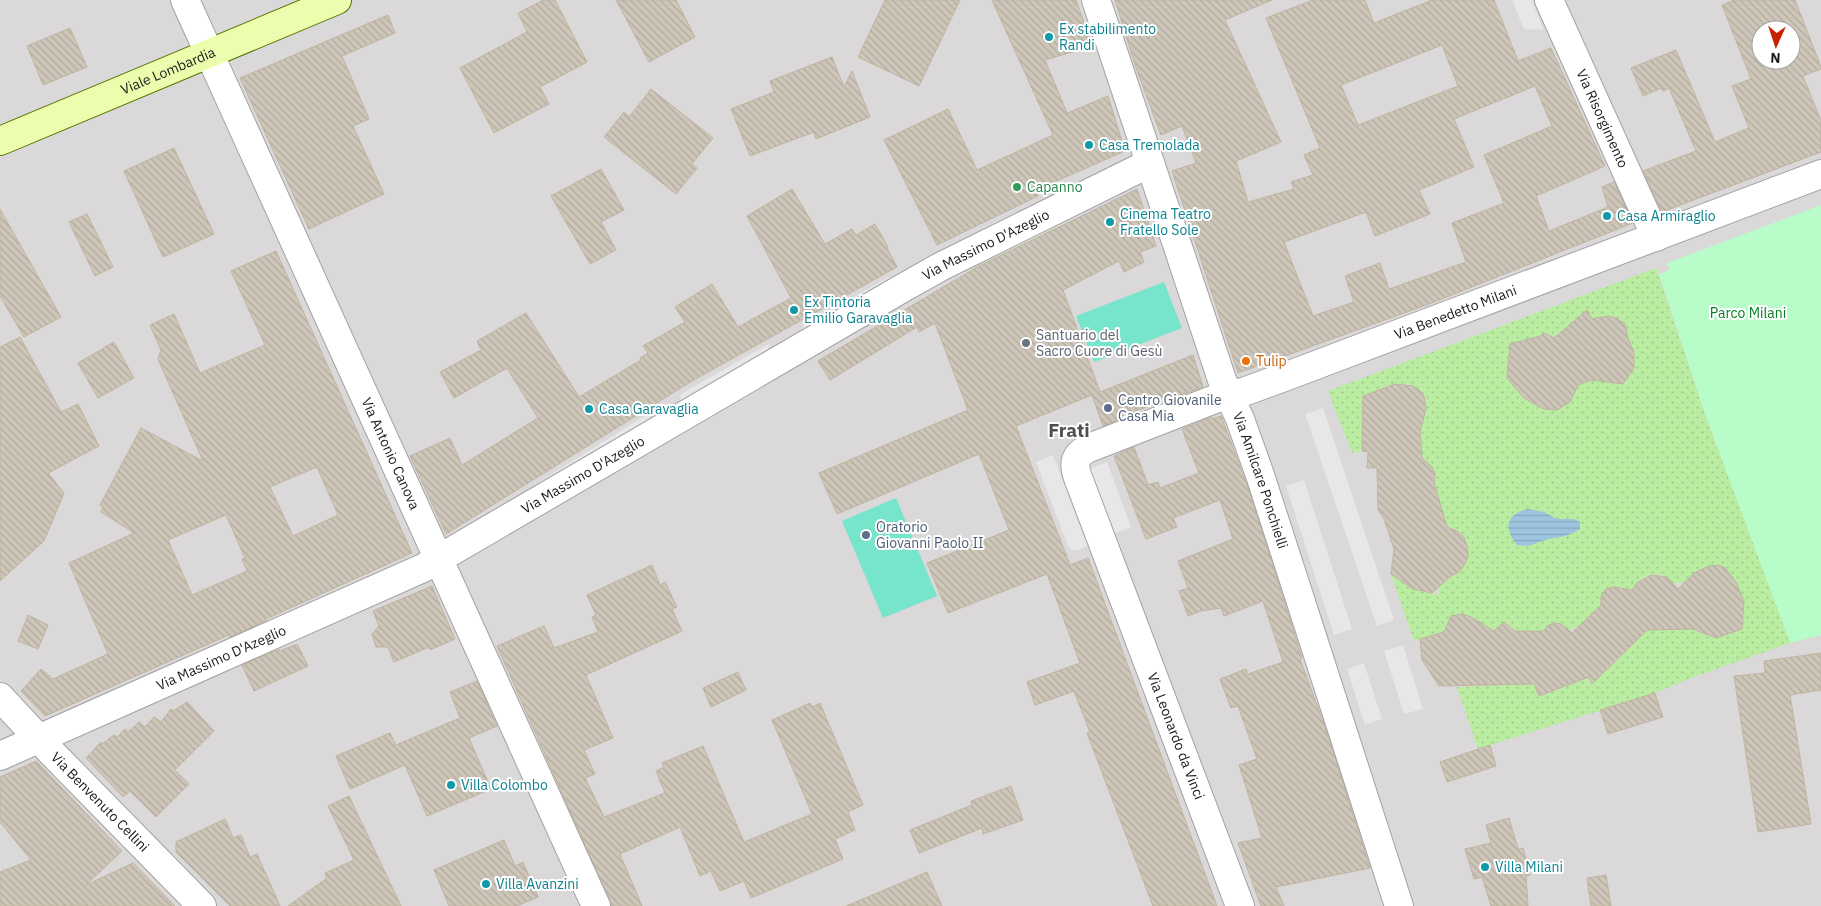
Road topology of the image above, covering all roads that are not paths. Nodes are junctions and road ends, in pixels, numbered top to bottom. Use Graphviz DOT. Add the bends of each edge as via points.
graph roads {
  1 [pos="185,0"];
  2 [pos="337,0"];
  3 [pos="1096,0"];
  4 [pos="1549,0"];
  5 [pos="209,54"];
  6 [pos="0,140"];
  7 [pos="1150,163"];
  8 [pos="1821,174"];
  9 [pos="1656,236"];
  10 [pos="1229,396"];
  11 [pos="1089,448"];
  12 [pos="438,559"];
  13 [pos="0,697"];
  14 [pos="38,739"];
  15 [pos="0,756"];
  16 [pos="202,906"];
  17 [pos="596,906"];
  18 [pos="1240,906"];
  19 [pos="1399,906"];
  1 -- 5 [label="street, Via Antonio Canova"];
  2 -- 5 [label="street, Viale Lombardia"];
  3 -- 7 [label="street, Via Amilcare Ponchielli"];
  4 -- 9 [label="street, Via Risorgimento"];
  5 -- 6 [label="street, Viale Lombardia"];
  5 -- 12 [label="street, Via Antonio Canova"];
  7 -- 10 [label="street, Via Amilcare Ponchielli"];
  7 -- 12 [label="street, Via Massimo D'Azeglio" via="901,289"];
  8 -- 9 [label="street, Via Benedetto Milani"];
  9 -- 10 [label="street, Via Benedetto Milani"];
  10 -- 11 [label="street, Via Benedetto Milani"];
  10 -- 19 [label="street, Via Amilcare Ponchielli" via="1260,475"];
  11 -- 18 [label="street, Via Leonardo da Vinci" via="1078,455 1075,468"];
  12 -- 14 [label="street, Via Massimo D'Azeglio"];
  12 -- 17 [label="street, Via Antonio Canova"];
  13 -- 14 [label="street, Via Benvenuto Cellini"];
  14 -- 15 [label="street, Via Massimo D'Azeglio"];
  14 -- 16 [label="street, Via Benvenuto Cellini"];
}
